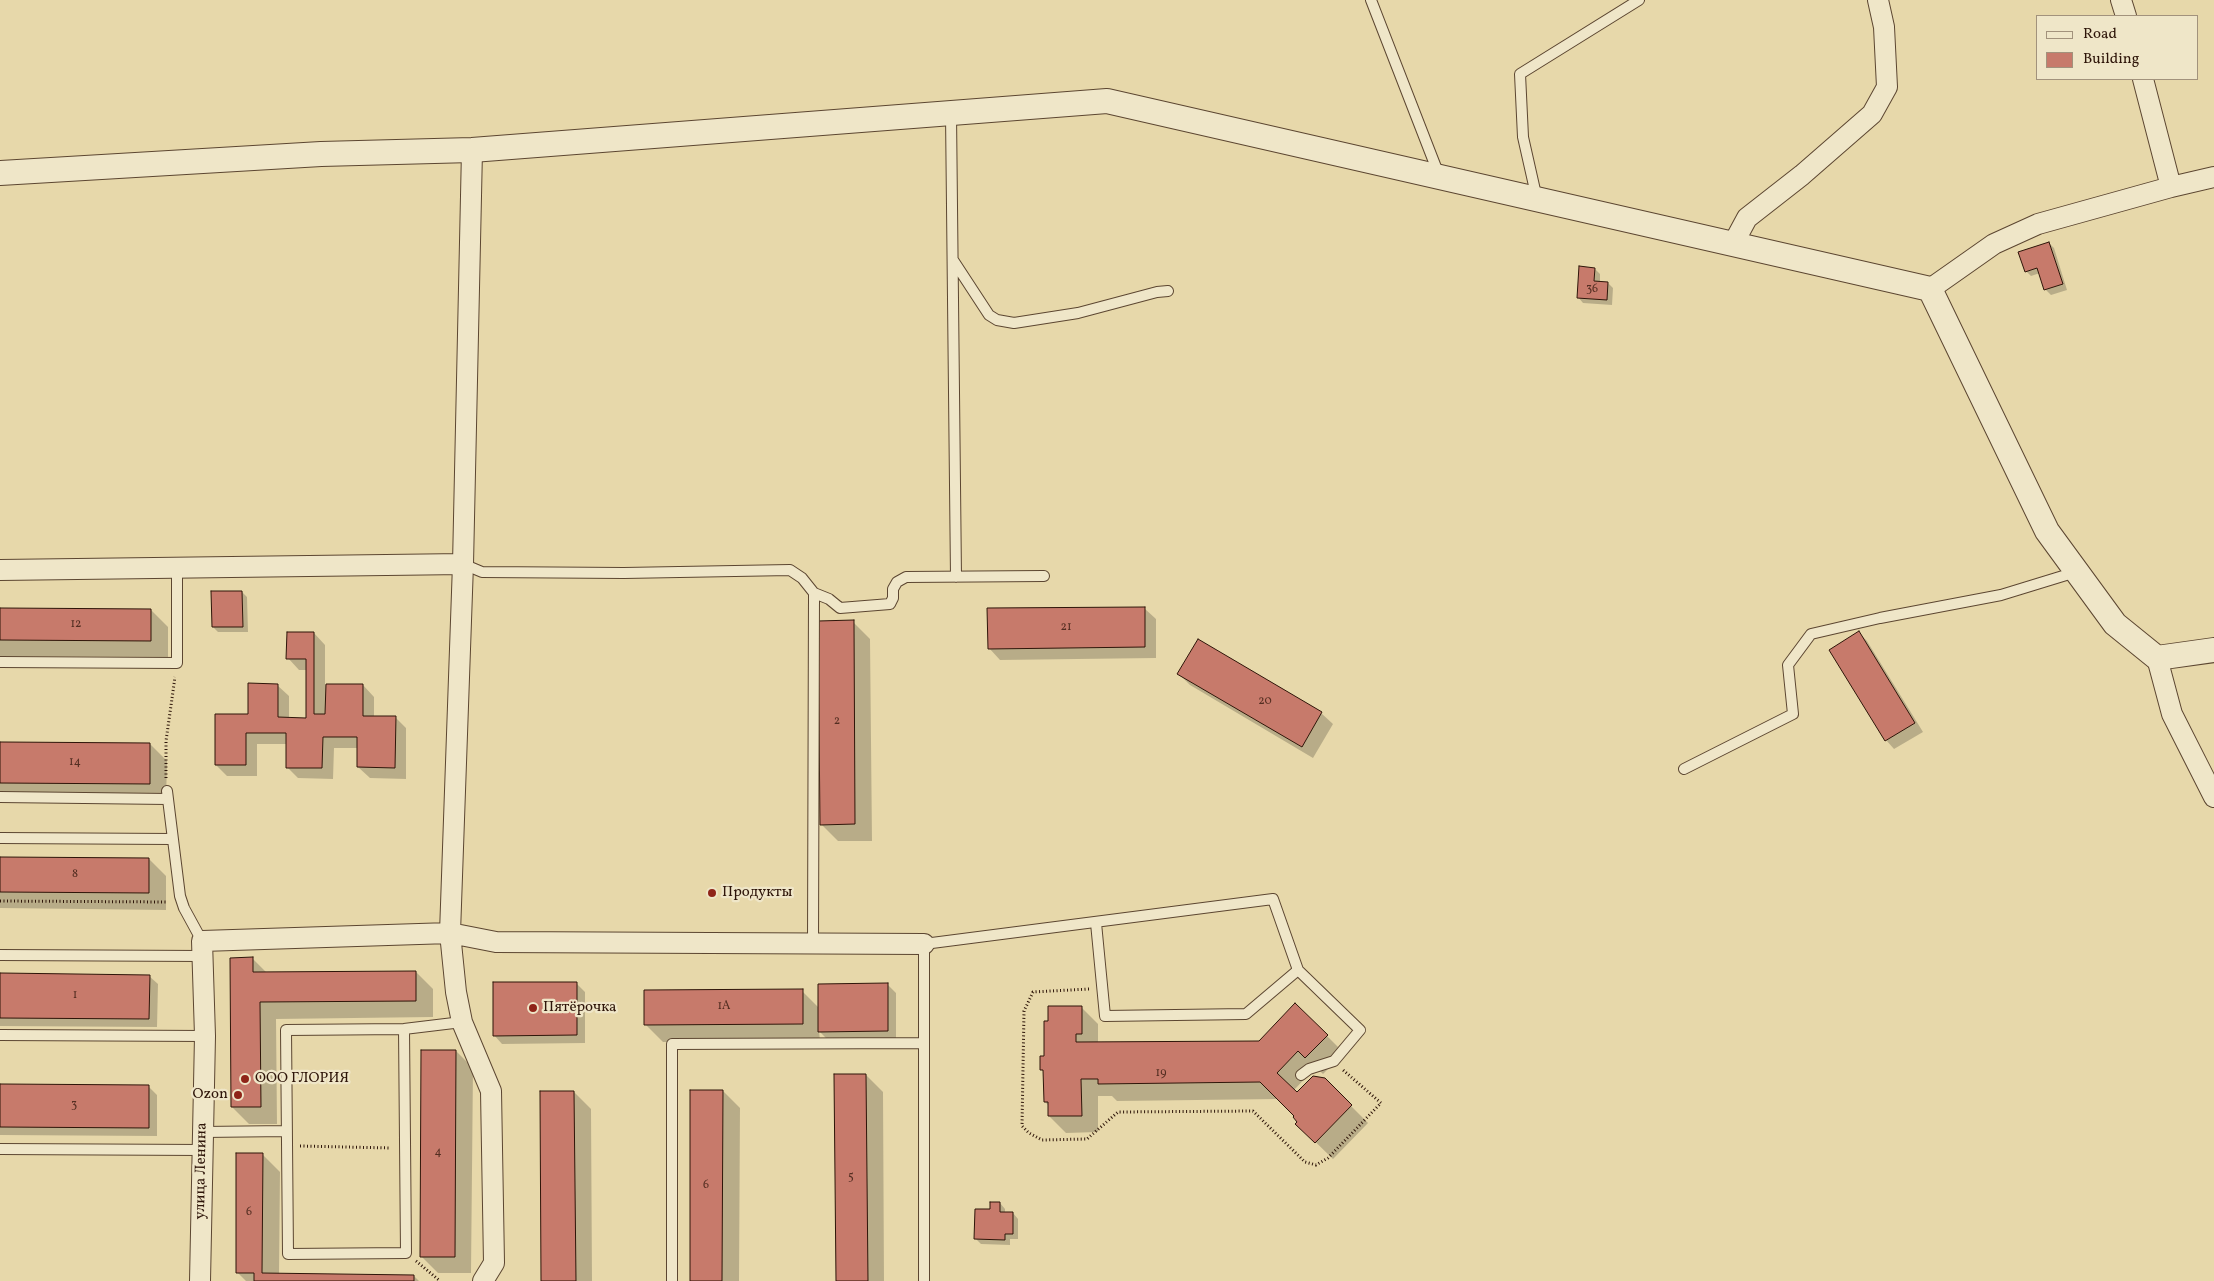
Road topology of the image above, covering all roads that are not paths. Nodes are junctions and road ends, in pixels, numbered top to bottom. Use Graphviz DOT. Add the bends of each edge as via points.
graph roads {
  1 [pos="1372,0"];
  2 [pos="1639,0"];
  3 [pos="1878,0"];
  4 [pos="2121,0"];
  5 [pos="2126,15"];
  6 [pos="2143,80"];
  7 [pos="951,114"];
  8 [pos="472,150"];
  9 [pos="0,173"];
  10 [pos="2214,177"];
  11 [pos="1440,178"];
  12 [pos="2171,187"];
  13 [pos="1537,200"];
  14 [pos="1733,244"];
  15 [pos="953,260"];
  16 [pos="1930,289"];
  17 [pos="1168,291"];
  18 [pos="463,564"];
  19 [pos="177,568"];
  20 [pos="0,570"];
  21 [pos="2076,572"];
  22 [pos="1044,576"];
  23 [pos="956,577"];
  24 [pos="814,593"];
  25 [pos="2214,650"];
  26 [pos="2157,658"];
  27 [pos="0,662"];
  28 [pos="1684,769"];
  29 [pos="0,797"];
  30 [pos="2214,797"];
  31 [pos="0,838"];
  32 [pos="173,839"];
  33 [pos="1096,923"];
  34 [pos="450,933"];
  35 [pos="813,943"];
  36 [pos="924,944"];
  37 [pos="202,948"];
  38 [pos="0,955"];
  39 [pos="1298,970"];
  40 [pos="462,1022"];
  41 [pos="404,1029"];
  42 [pos="0,1035"];
  43 [pos="205,1036"];
  44 [pos="924,1043"];
  45 [pos="1301,1075"];
  46 [pos="287,1131"];
  47 [pos="203,1141"];
  48 [pos="0,1148"];
  49 [pos="200,1281"];
  50 [pos="483,1281"];
  51 [pos="672,1281"];
  52 [pos="924,1281"];
  1 -- 11 [label="lane"];
  2 -- 13 [label="lane" via="1520,74 1523,137"];
  3 -- 14 [label="street" via="1884,27 1886,87 1872,114 1747,218"];
  4 -- 5 [label="street"];
  6 -- 12 [label="street"];
  7 -- 8 [label="street"];
  7 -- 11 [label="street" via="1107,101"];
  7 -- 15 [label="lane"];
  8 -- 9 [label="street" via="321,154"];
  8 -- 18 [label="street"];
  10 -- 12 [label="street"];
  11 -- 13 [label="street"];
  12 -- 16 [label="street" via="2038,224 1994,244"];
  13 -- 14 [label="street"];
  14 -- 16 [label="street"];
  15 -- 17 [label="lane" via="988,315 1014,323 1078,313"];
  15 -- 23 [label="lane"];
  16 -- 21 [label="street" via="2047,531"];
  18 -- 19 [label="street"];
  18 -- 24 [label="lane" via="482,572 790,570 802,578"];
  18 -- 34 [label="street"];
  19 -- 20 [label="street"];
  19 -- 27 [label="lane" via="177,663"];
  21 -- 26 [label="street" via="2116,624"];
  21 -- 28 [label="lane" via="2001,596 1811,634 1788,665 1793,714"];
  22 -- 23 [label="lane"];
  23 -- 24 [label="lane" via="906,577 897,582 890,604 882,606 840,608"];
  24 -- 35 [label="lane"];
  25 -- 26 [label="street"];
  26 -- 30 [label="street" via="2172,714"];
  29 -- 32 [label="lane" via="168,795"];
  31 -- 32 [label="lane"];
  32 -- 37 [label="lane" via="182,902"];
  33 -- 36 [label="lane"];
  33 -- 39 [label="lane" via="1273,899"];
  33 -- 39 [label="lane" via="1105,1016 1246,1014"];
  34 -- 35 [label="street" via="496,942"];
  34 -- 37 [label="street"];
  34 -- 40 [label="street"];
  35 -- 36 [label="street"];
  36 -- 44 [label="lane"];
  37 -- 38 [label="lane"];
  37 -- 43 [label="street, улица Ленина"];
  39 -- 45 [label="lane" via="1360,1030 1334,1062"];
  40 -- 41 [label="lane"];
  40 -- 50 [label="street" via="492,1091 494,1263"];
  41 -- 46 [label="lane" via="286,1030"];
  41 -- 46 [label="lane" via="406,1253 288,1254"];
  42 -- 43 [label="lane"];
  43 -- 47 [label="street, улица Ленина"];
  44 -- 51 [label="lane" via="672,1044"];
  44 -- 52 [label="lane"];
  46 -- 47 [label="lane"];
  47 -- 48 [label="lane"];
  47 -- 49 [label="street, улица Ленина"];
}
